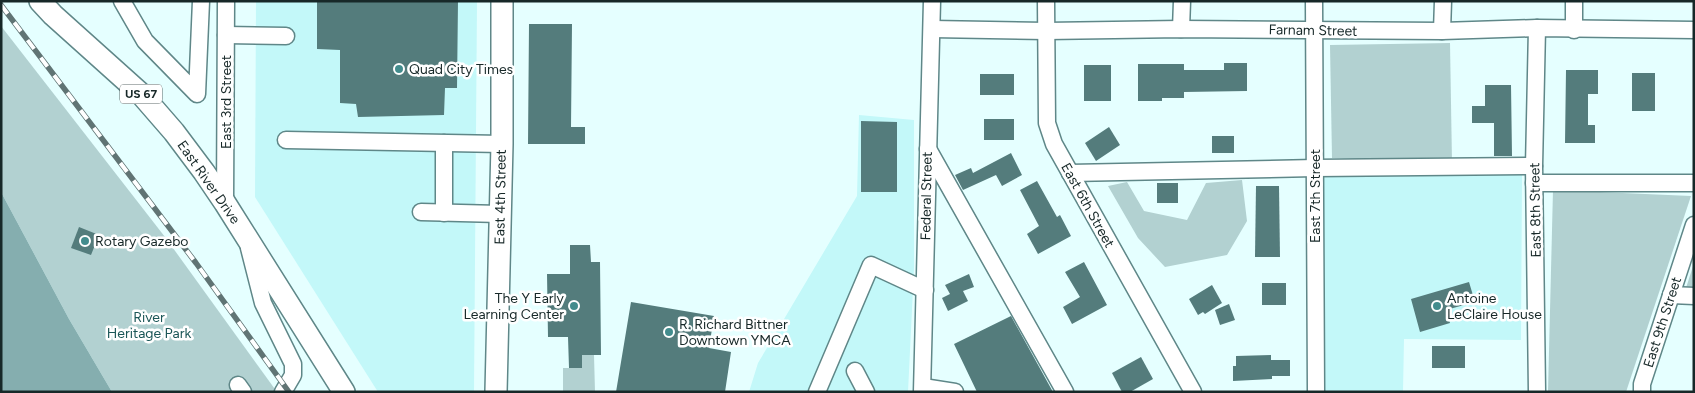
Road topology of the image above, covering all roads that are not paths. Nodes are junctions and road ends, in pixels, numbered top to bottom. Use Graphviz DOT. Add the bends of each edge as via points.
graph roads {
  1 [pos="40,1"];
  2 [pos="122,1"];
  3 [pos="202,1"];
  4 [pos="226,1"];
  5 [pos="502,1"];
  6 [pos="932,1"];
  7 [pos="1046,1"];
  8 [pos="1182,1"];
  9 [pos="1314,1"];
  10 [pos="1443,1"];
  11 [pos="1574,1"];
  12 [pos="1537,28"];
  13 [pos="932,29"];
  14 [pos="1181,29"];
  15 [pos="1314,30"];
  16 [pos="1574,30"];
  17 [pos="1694,30"];
  18 [pos="1046,31"];
  19 [pos="1442,31"];
  20 [pos="226,35"];
  21 [pos="286,36"];
  22 [pos="286,140"];
  23 [pos="444,143"];
  24 [pos="502,144"];
  25 [pos="927,147"];
  26 [pos="1315,168"];
  27 [pos="1070,174"];
  28 [pos="1534,174"];
  29 [pos="1694,183"];
  30 [pos="225,203"];
  31 [pos="421,212"];
  32 [pos="444,213"];
  33 [pos="500,214"];
  34 [pos="1694,225"];
  35 [pos="246,236"];
  36 [pos="925,290"];
  37 [pos="1671,295"];
  38 [pos="1694,296"];
  39 [pos="855,371"];
  40 [pos="922,389"];
  41 [pos="283,392"];
  42 [pos="344,392"];
  43 [pos="496,392"];
  44 [pos="817,392"];
  45 [pos="866,392"];
  46 [pos="955,392"];
  47 [pos="1065,392"];
  48 [pos="1193,392"];
  49 [pos="1316,392"];
  50 [pos="1537,392"];
  51 [pos="1642,392"];
  1 -- 30 [label="main road, East River Drive / US 67" via="141,94 174,132"];
  2 -- 3 [label="street" via="144,41 197,94"];
  4 -- 20 [label="street, East 3rd Street"];
  5 -- 24 [label="main road, East 4th Street"];
  6 -- 13 [label="street, Federal Street"];
  7 -- 18 [label="street, East 6th Street"];
  8 -- 14 [label="street"];
  9 -- 15 [label="street, East 7th Street"];
  10 -- 19 [label="street"];
  11 -- 16 [label="street"];
  12 -- 16 [label="street, Farnam Street"];
  12 -- 19 [label="street, Farnam Street"];
  12 -- 28 [label="street, East 8th Street"];
  13 -- 18 [label="street, Farnam Street"];
  13 -- 25 [label="street, Federal Street"];
  14 -- 15 [label="street, Farnam Street"];
  14 -- 18 [label="street, Farnam Street"];
  15 -- 19 [label="street, Farnam Street"];
  15 -- 26 [label="street, East 7th Street"];
  16 -- 17 [label="street, Farnam Street"];
  18 -- 27 [label="street, East 6th Street" via="1047,123"];
  20 -- 21 [label="street"];
  20 -- 30 [label="street, East 3rd Street"];
  22 -- 23 [label="street"];
  23 -- 24 [label="street"];
  23 -- 32 [label="street"];
  24 -- 33 [label="main road, East 4th Street"];
  25 -- 36 [label="street, Federal Street"];
  25 -- 47 [label="street"];
  26 -- 27 [label="street"];
  26 -- 28 [label="street"];
  26 -- 49 [label="street, East 7th Street"];
  27 -- 48 [label="street, East 6th Street"];
  28 -- 29 [label="street"];
  28 -- 50 [label="street, East 8th Street"];
  30 -- 35 [label="main road, East River Drive / US 67"];
  31 -- 32 [label="street"];
  32 -- 33 [label="street"];
  33 -- 43 [label="main road, East 4th Street"];
  34 -- 37 [label="street, East 9th Street"];
  35 -- 41 [label="street" via="263,303 292,364 293,374"];
  35 -- 42 [label="main road, East River Drive / US 67"];
  36 -- 40 [label="street, Federal Street"];
  36 -- 44 [label="street" via="871,265"];
  37 -- 38 [label="street"];
  37 -- 51 [label="street, East 9th Street"];
  39 -- 45 [label="street"];
  40 -- 46 [label="street"];
}
